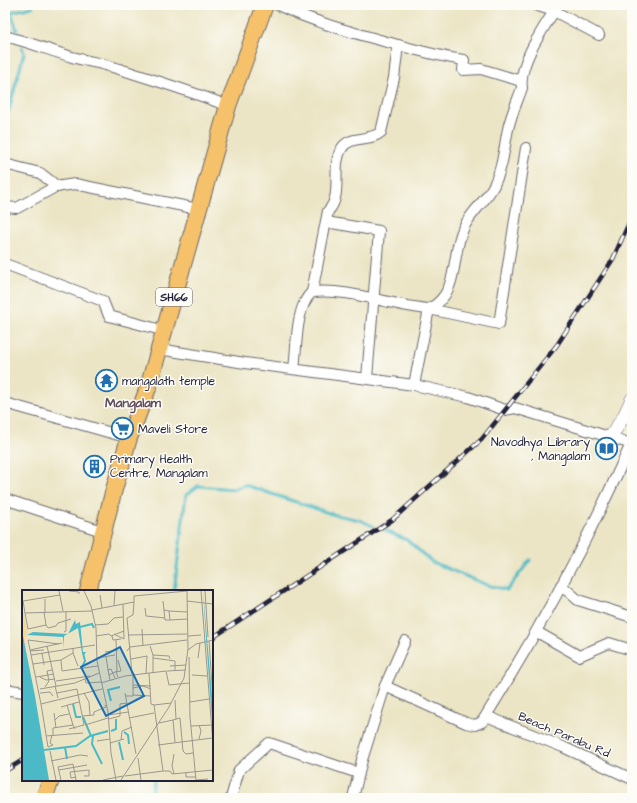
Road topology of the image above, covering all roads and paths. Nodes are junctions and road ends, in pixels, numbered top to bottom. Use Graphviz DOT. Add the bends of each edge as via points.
graph roads {
  1 [pos="265,5"];
  2 [pos="278,5"];
  3 [pos="535,5"];
  4 [pos="556,8"];
  5 [pos="599,35"];
  6 [pos="5,36"];
  7 [pos="398,45"];
  8 [pos="521,81"];
  9 [pos="228,106"];
  10 [pos="526,148"];
  11 [pos="5,164"];
  12 [pos="58,187"];
  13 [pos="5,207"];
  14 [pos="198,209"];
  15 [pos="326,222"];
  16 [pos="5,264"];
  17 [pos="312,292"];
  18 [pos="373,299"];
  19 [pos="429,309"];
  20 [pos="165,331"];
  21 [pos="160,349"];
  22 [pos="294,369"];
  23 [pos="367,378"];
  24 [pos="414,385"];
  25 [pos="632,399"];
  26 [pos="5,403"];
  27 [pos="130,438"];
  28 [pos="610,438"];
  29 [pos="631,444"];
  30 [pos="5,499"];
  31 [pos="102,531"];
  32 [pos="561,586"];
  33 [pos="88,590"];
  34 [pos="632,617"];
  35 [pos="537,632"];
  36 [pos="406,642"];
  37 [pos="632,650"];
  38 [pos="385,686"];
  39 [pos="5,688"];
  40 [pos="22,692"];
  41 [pos="486,716"];
  42 [pos="358,773"];
  43 [pos="632,779"];
  44 [pos="51,781"];
  45 [pos="44,798"];
  46 [pos="231,798"];
  47 [pos="353,798"];
  1 -- 9 [label="main road, SH66"];
  2 -- 7 [label="street" via="309,20"];
  3 -- 4 [label="street"];
  4 -- 5 [label="street"];
  4 -- 8 [label="street" via="532,46"];
  6 -- 9 [label="street" via="186,89"];
  7 -- 8 [label="street" via="438,57 464,60 463,70 480,69"];
  7 -- 15 [label="street" via="394,78 381,132 377,136 349,142 342,148 338,159 334,205 328,211"];
  8 -- 19 [label="street" via="522,88 508,129 502,164 495,184 485,202 464,228 452,279 445,296"];
  9 -- 14 [label="main road, SH66"];
  10 -- 19 [label="street" via="499,324"];
  11 -- 12 [label="street" via="40,173"];
  12 -- 13 [label="street" via="21,207"];
  12 -- 14 [label="street" via="76,184"];
  14 -- 20 [label="main road, SH66"];
  15 -- 17 [label="street"];
  15 -- 18 [label="street" via="379,230"];
  16 -- 20 [label="street" via="103,301 109,316"];
  17 -- 18 [label="street" via="321,291"];
  17 -- 22 [label="street" via="305,299 300,318"];
  18 -- 19 [label="street"];
  18 -- 23 [label="street"];
  19 -- 24 [label="street"];
  20 -- 21 [label="main road, SH66"];
  21 -- 22 [label="street"];
  21 -- 27 [label="main road, SH66"];
  22 -- 23 [label="street"];
  23 -- 24 [label="street"];
  24 -- 28 [label="street" via="468,397 505,410 515,408"];
  25 -- 28 [label="street"];
  26 -- 27 [label="street"];
  27 -- 31 [label="main road, SH66"];
  28 -- 29 [label="street"];
  29 -- 32 [label="street" via="602,509"];
  30 -- 31 [label="street"];
  31 -- 33 [label="main road, SH66"];
  32 -- 34 [label="street" via="578,600"];
  32 -- 35 [label="street"];
  35 -- 37 [label="street" via="580,656 609,643"];
  35 -- 41 [label="street"];
  36 -- 38 [label="street"];
  38 -- 41 [label="street" via="466,723 475,725 482,722"];
  38 -- 42 [label="street"];
  39 -- 40 [label="street"];
  41 -- 43 [label="street, Beach Parabu Rd" via="563,747"];
  42 -- 46 [label="street" via="269,743 239,770"];
  42 -- 47 [label="street"];
  44 -- 45 [label="main road"];
}
